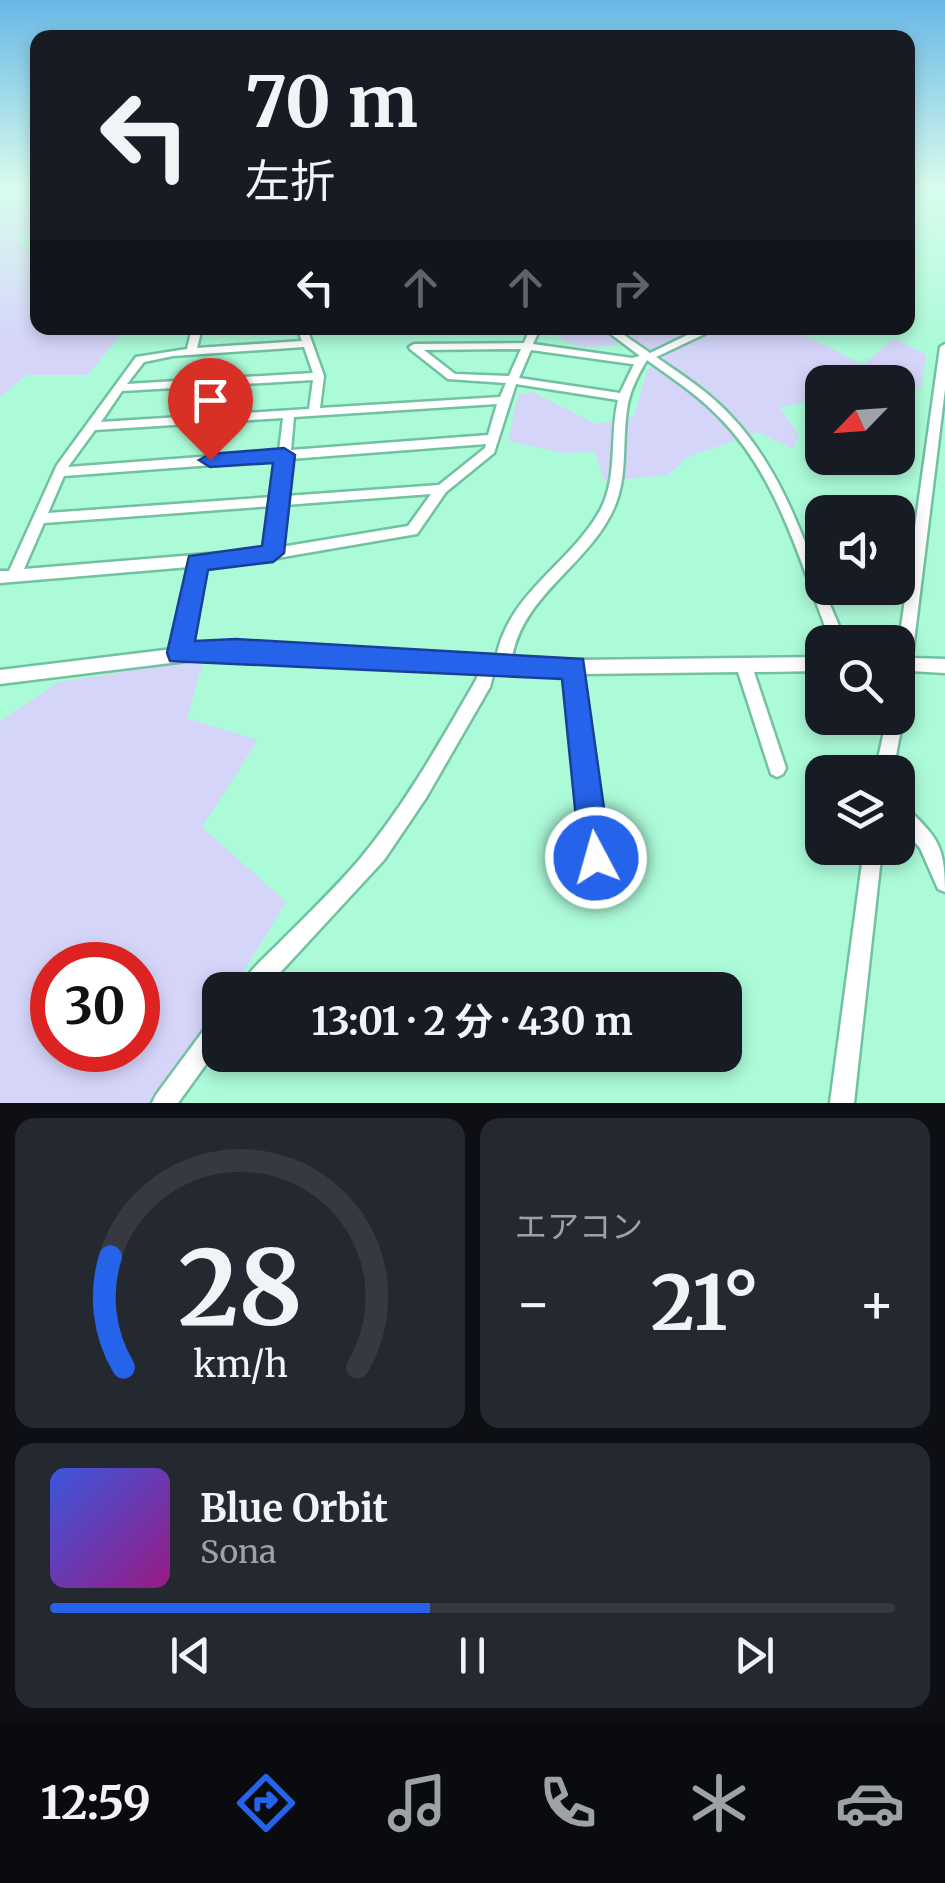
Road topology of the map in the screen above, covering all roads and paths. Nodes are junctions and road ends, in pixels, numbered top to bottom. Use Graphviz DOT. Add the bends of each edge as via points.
graph roads {
  1 [pos="195,335"];
  2 [pos="304,335"];
  3 [pos="531,335"];
  4 [pos="616,335"];
  5 [pos="694,335"];
  6 [pos="307,344"];
  7 [pos="527,347"];
  8 [pos="945,347"];
  9 [pos="191,352"];
  10 [pos="644,359"];
  11 [pos="319,376"];
  12 [pos="512,380"];
  13 [pos="120,388"];
  14 [pos="624,397"];
  15 [pos="504,400"];
  16 [pos="314,411"];
  17 [pos="289,413"];
  18 [pos="91,426"];
  19 [pos="940,429"];
  20 [pos="494,440"];
  21 [pos="284,455"];
  22 [pos="59,472"];
  23 [pos="442,489"];
  24 [pos="280,502"];
  25 [pos="38,520"];
  26 [pos="273,553"];
  27 [pos="198,562"];
  28 [pos="7,576"];
  29 [pos="831,625"];
  30 [pos="908,625"];
  31 [pos="180,653"];
  32 [pos="495,664"];
  33 [pos="805,664"];
  34 [pos="744,665"];
  35 [pos="915,665"];
  36 [pos="945,666"];
  37 [pos="574,668"];
  38 [pos="0,677"];
  39 [pos="777,768"];
  40 [pos="915,829"];
  41 [pos="596,858"];
  42 [pos="871,865"];
  43 [pos="945,882"];
  44 [pos="265,972"];
  45 [pos="202,1051"];
  46 [pos="164,1103"];
  47 [pos="842,1103"];
  1 -- 9 [label="street"];
  2 -- 6 [label="street"];
  3 -- 7 [label="street"];
  4 -- 10 [label="street"];
  5 -- 10 [label="street"];
  6 -- 9 [label="street"];
  6 -- 11 [label="street"];
  7 -- 10 [label="street"];
  7 -- 12 [label="street"];
  7 -- 12 [label="street" via="414,347 452,377"];
  8 -- 19 [label="street"];
  9 -- 13 [label="street" via="142,358"];
  10 -- 14 [label="street"];
  10 -- 29 [label="street" via="707,400 740,432 774,486"];
  11 -- 13 [label="street"];
  11 -- 16 [label="street"];
  12 -- 14 [label="street"];
  12 -- 15 [label="street"];
  13 -- 18 [label="street"];
  14 -- 32 [label="street" via="621,448 605,516 535,594"];
  15 -- 16 [label="street"];
  15 -- 20 [label="street"];
  16 -- 17 [label="street"];
  17 -- 18 [label="street"];
  17 -- 21 [label="street"];
  18 -- 22 [label="street"];
  19 -- 30 [label="street"];
  20 -- 21 [label="street"];
  20 -- 23 [label="street" via="484,457"];
  21 -- 22 [label="street"];
  21 -- 24 [label="street"];
  22 -- 25 [label="street"];
  23 -- 24 [label="street"];
  23 -- 26 [label="street" via="412,530"];
  24 -- 25 [label="street"];
  24 -- 26 [label="street"];
  25 -- 28 [label="street"];
  26 -- 27 [label="street"];
  27 -- 28 [label="street"];
  27 -- 31 [label="street"];
  31 -- 32 [label="street"];
  31 -- 38 [label="street"];
  32 -- 37 [label="street"];
  32 -- 44 [label="street" via="376,854"];
  33 -- 34 [label="street"];
  34 -- 37 [label="street"];
  34 -- 39 [label="street"];
  35 -- 36 [label="street"];
  37 -- 41 [label="street"];
  40 -- 43 [label="street"];
  42 -- 47 [label="street"];
  45 -- 46 [label="street"];
}
